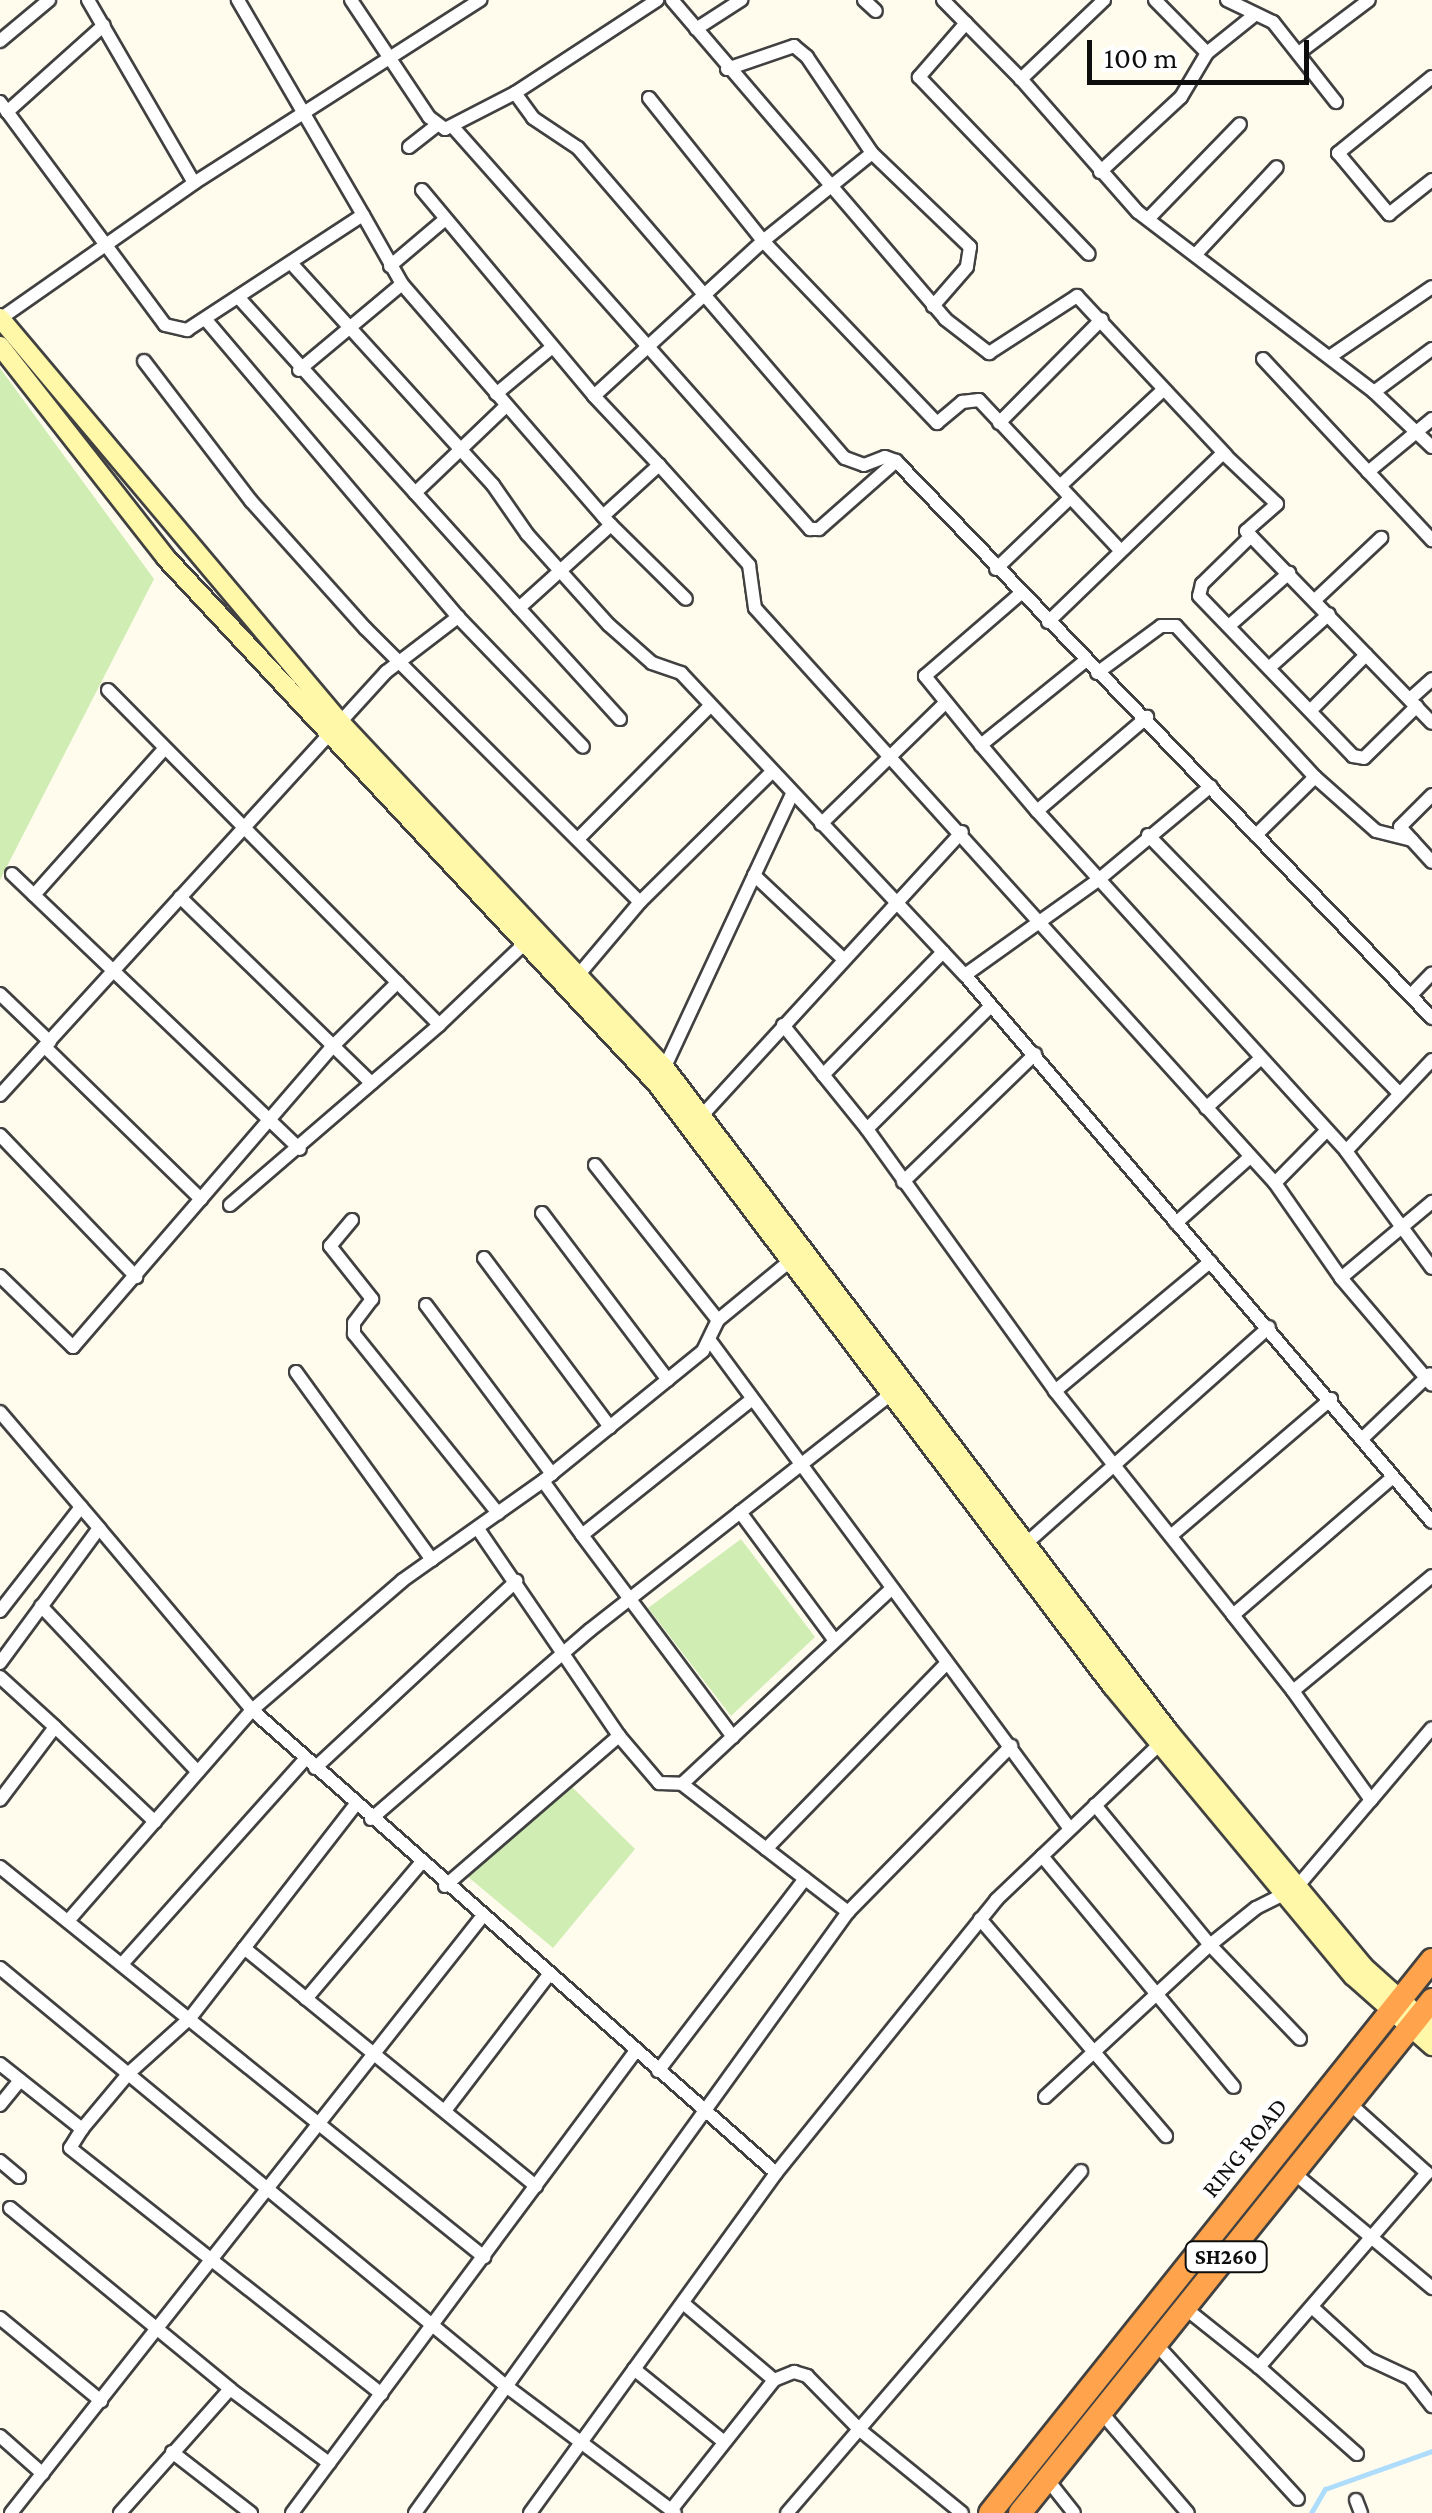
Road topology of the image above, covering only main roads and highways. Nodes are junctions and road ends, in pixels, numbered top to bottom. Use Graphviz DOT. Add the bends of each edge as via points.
graph roads {
  1 [pos="1432,1960"];
  2 [pos="1424,2018"];
  3 [pos="990,2513"];
  4 [pos="1020,2513"];
  1 -- 3 [label="highway, RING ROAD / SH260"];
  2 -- 4 [label="highway, SH260"];
}
